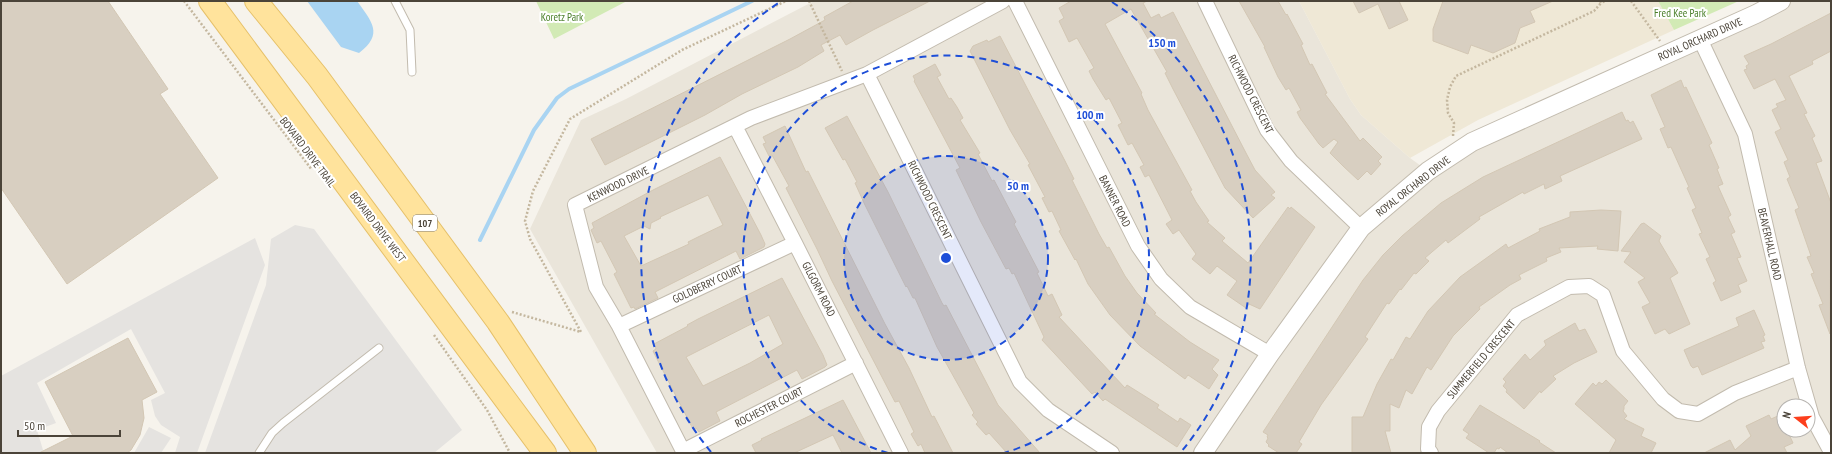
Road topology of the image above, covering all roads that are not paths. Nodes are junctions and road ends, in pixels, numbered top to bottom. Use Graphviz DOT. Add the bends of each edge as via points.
graph roads {
  1 [pos="210,1"];
  2 [pos="256,1"];
  3 [pos="395,1"];
  4 [pos="1003,1"];
  5 [pos="1015,1"];
  6 [pos="1205,1"];
  7 [pos="1782,1"];
  8 [pos="1700,39"];
  9 [pos="412,72"];
  10 [pos="867,74"];
  11 [pos="734,126"];
  12 [pos="1361,228"];
  13 [pos="795,243"];
  14 [pos="619,326"];
  15 [pos="379,348"];
  16 [pos="1270,354"];
  17 [pos="856,363"];
  18 [pos="1798,368"];
  19 [pos="684,452"];
  20 [pos="1831,452"];
  21 [pos="259,453"];
  22 [pos="545,453"];
  23 [pos="585,453"];
  24 [pos="901,453"];
  25 [pos="1112,453"];
  26 [pos="1203,453"];
  27 [pos="1432,453"];
  1 -- 22 [label="main road, BOVAIRD DRIVE WEST"];
  2 -- 23 [label="main road, 107" via="318,76 498,322"];
  3 -- 9 [label="lane" via="410,30"];
  4 -- 10 [label="street"];
  5 -- 16 [label="street, BANNER ROAD" via="1138,246 1162,279 1190,307"];
  6 -- 12 [label="street, RICHWOOD CRESCENT" via="1267,130 1291,161"];
  7 -- 8 [label="street, ROYAL ORCHARD DRIVE"];
  8 -- 12 [label="street, ROYAL ORCHARD DRIVE" via="1472,142 1447,157"];
  8 -- 18 [label="street, BEAVERHALL ROAD" via="1745,134"];
  10 -- 11 [label="street, KENWOOD DRIVE"];
  10 -- 25 [label="street, RICHWOOD CRESCENT" via="1020,382 1048,410"];
  11 -- 13 [label="street, GILGORM ROAD"];
  11 -- 14 [label="street, KENWOOD DRIVE" via="575,205 596,287"];
  12 -- 16 [label="street, ROYAL ORCHARD DRIVE"];
  13 -- 14 [label="street, GOLDBERRY COURT"];
  13 -- 17 [label="street, GILGORM ROAD"];
  14 -- 19 [label="street, KENWOOD DRIVE"];
  15 -- 21 [label="lane" via="283,423 272,433"];
  16 -- 26 [label="street, ROYAL ORCHARD DRIVE"];
  17 -- 19 [label="street, ROCHESTER COURT"];
  17 -- 24 [label="street, GILGORM ROAD"];
  18 -- 20 [label="street, BEAVERHALL ROAD" via="1812,417"];
  18 -- 27 [label="street, SUMMERFIELD CRESCENT" via="1735,393 1698,414 1679,411 1663,399 1622,351 1603,295 1589,286 1569,287 1517,315 1512,321 1438,411 1430,427 1428,449"];
}
